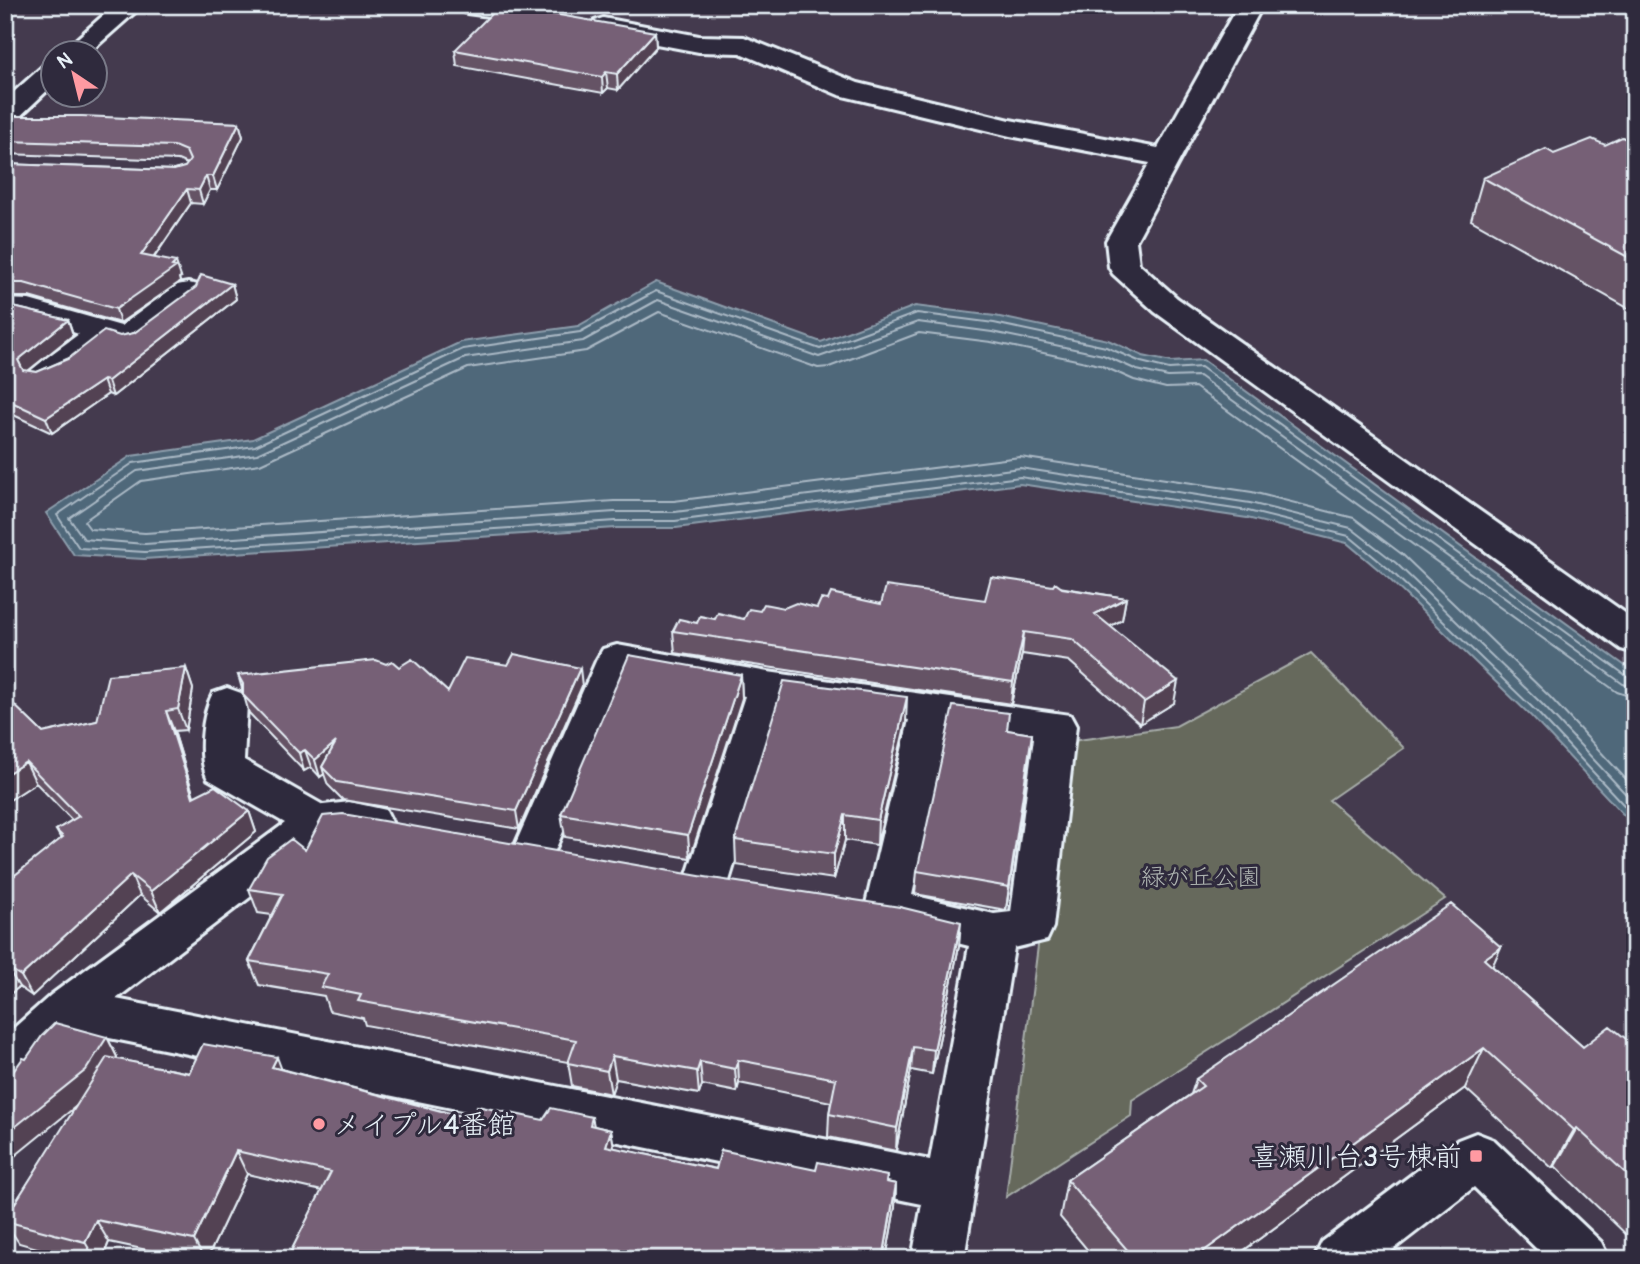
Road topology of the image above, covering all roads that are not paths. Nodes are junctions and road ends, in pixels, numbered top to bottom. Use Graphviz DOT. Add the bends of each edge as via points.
graph roads {
  1 [pos="131,5"];
  2 [pos="467,5"];
  3 [pos="1251,5"];
  4 [pos="92,38"];
  5 [pos="38,85"];
  6 [pos="5,115"];
  7 [pos="1167,158"];
  8 [pos="188,292"];
  9 [pos="5,307"];
  10 [pos="102,331"];
  11 [pos="43,376"];
  12 [pos="1635,639"];
  13 [pos="768,686"];
  14 [pos="227,703"];
  15 [pos="932,710"];
  16 [pos="318,822"];
  17 [pos="416,830"];
  18 [pos="535,850"];
  19 [pos="706,880"];
  20 [pos="994,933"];
  21 [pos="67,1009"];
  22 [pos="5,1066"];
  23 [pos="950,1187"];
  24 [pos="938,1259"];
  25 [pos="1340,1259"];
  26 [pos="1583,1259"];
  1 -- 4 [label="street"];
  2 -- 7 [label="street" via="699,44 744,46 849,89 1010,128"];
  3 -- 7 [label="street"];
  5 -- 6 [label="street"];
  7 -- 12 [label="street" via="1121,241 1124,267 1166,305"];
  8 -- 10 [label="street" via="126,338"];
  9 -- 10 [label="street" via="29,309"];
  10 -- 11 [label="street"];
  13 -- 15 [label="street"];
  13 -- 18 [label="street" via="617,659"];
  13 -- 19 [label="street"];
  14 -- 16 [label="street" via="223,768"];
  15 -- 20 [label="street" via="868,905"];
  15 -- 20 [label="street" via="1056,726 1031,927"];
  16 -- 17 [label="street" via="350,818"];
  16 -- 21 [label="street"];
  20 -- 23 [label="street"];
  21 -- 22 [label="street"];
  21 -- 23 [label="street"];
  23 -- 24 [label="street"];
  25 -- 26 [label="street" via="1476,1156"];
}
